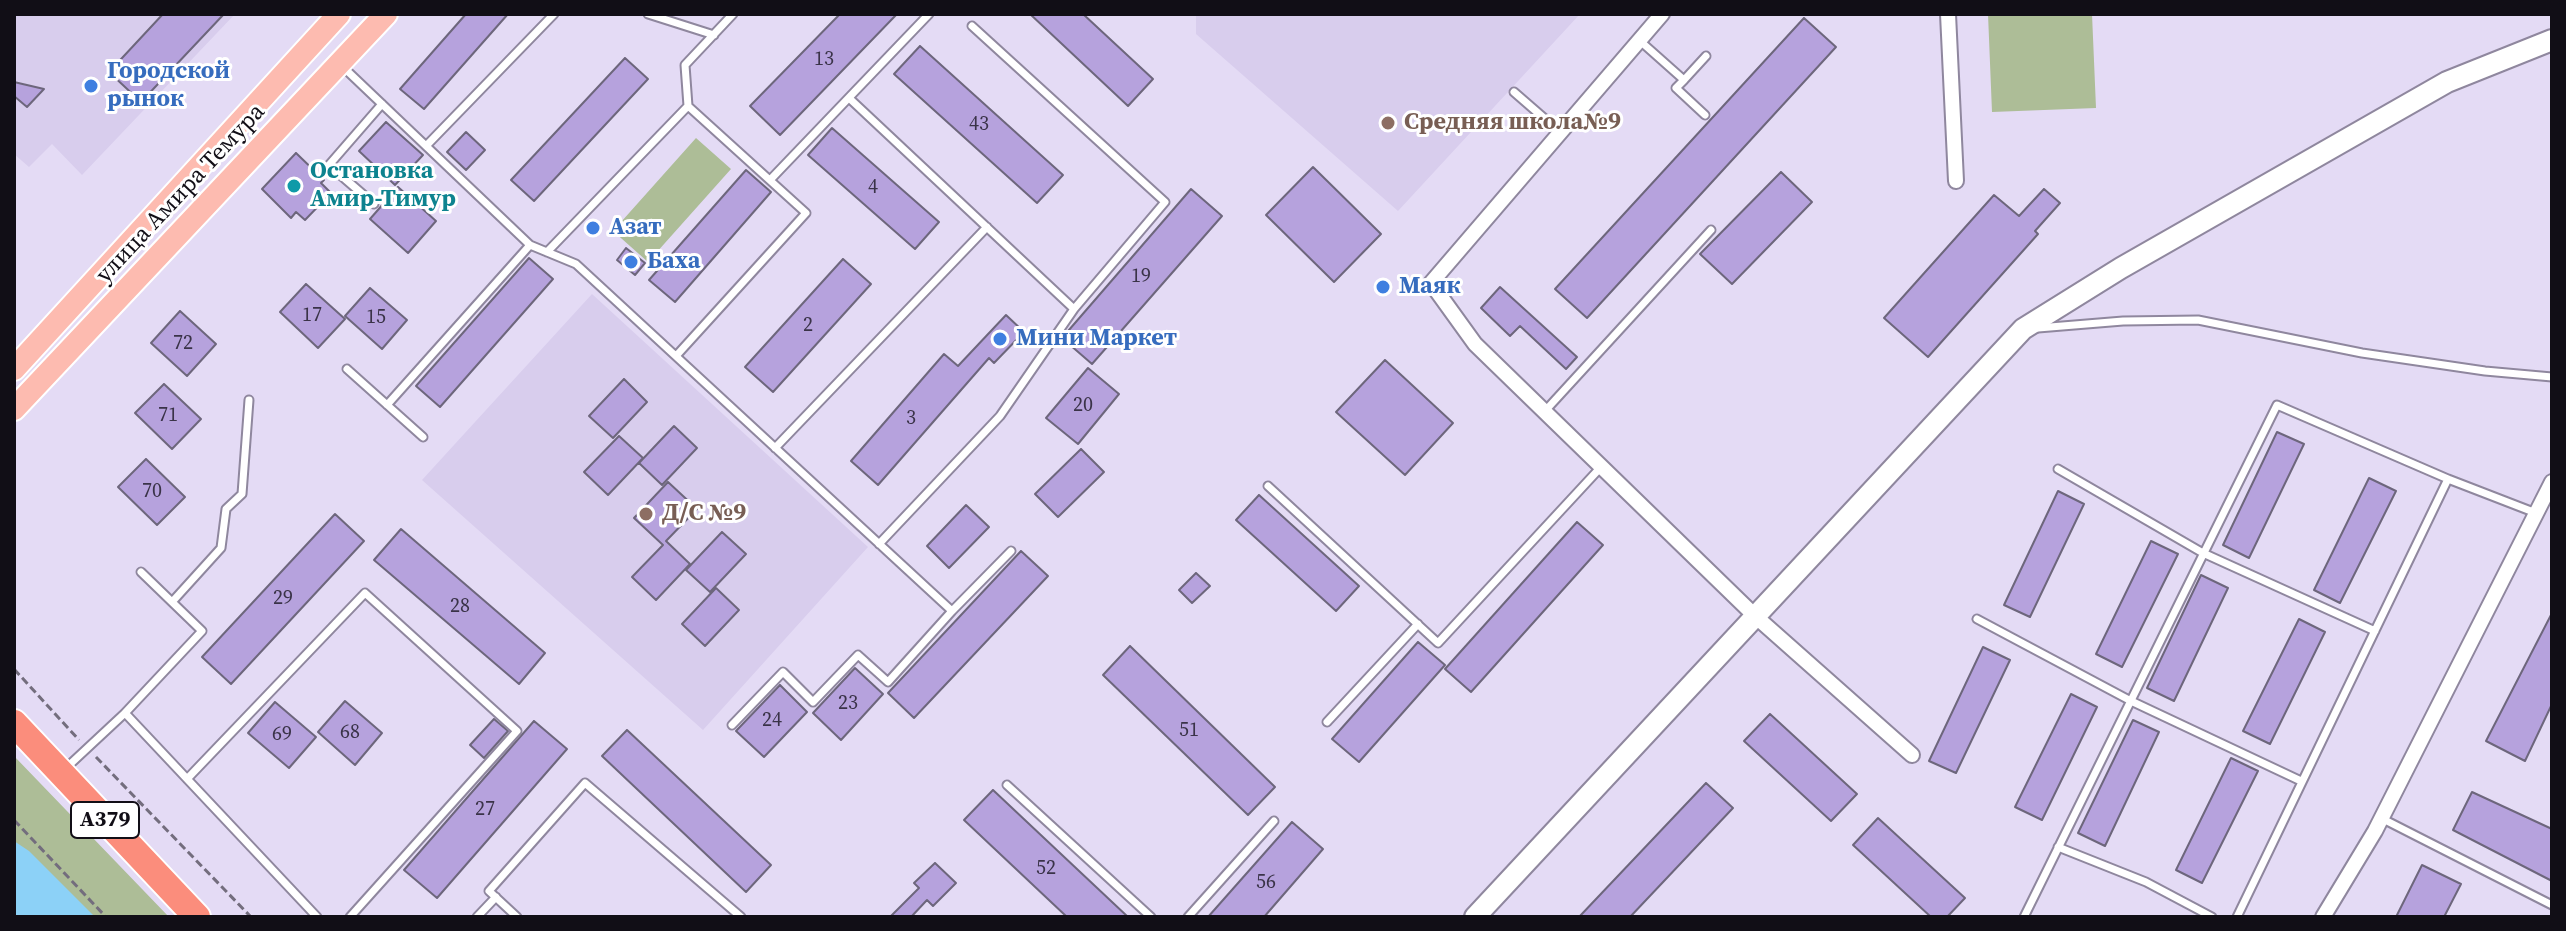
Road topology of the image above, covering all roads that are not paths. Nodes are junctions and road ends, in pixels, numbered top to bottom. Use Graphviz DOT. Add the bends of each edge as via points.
graph roads {
  1 [pos="339,14"];
  2 [pos="386,14"];
  3 [pos="554,14"];
  4 [pos="648,14"];
  5 [pos="733,14"];
  6 [pos="929,14"];
  7 [pos="1662,14"];
  8 [pos="1948,14"];
  9 [pos="972,26"];
  10 [pos="714,35"];
  11 [pos="1639,40"];
  12 [pos="2552,40"];
  13 [pos="1706,56"];
  14 [pos="340,63"];
  15 [pos="1684,80"];
  16 [pos="1514,92"];
  17 [pos="849,98"];
  18 [pos="382,104"];
  19 [pos="688,106"];
  20 [pos="1705,115"];
  21 [pos="1560,132"];
  22 [pos="426,146"];
  23 [pos="770,180"];
  24 [pos="1956,181"];
  25 [pos="374,204"];
  26 [pos="987,227"];
  27 [pos="1711,230"];
  28 [pos="530,245"];
  29 [pos="547,252"];
  30 [pos="1074,309"];
  31 [pos="2023,329"];
  32 [pos="676,356"];
  33 [pos="14,369"];
  34 [pos="347,369"];
  35 [pos="2552,377"];
  36 [pos="249,400"];
  37 [pos="387,405"];
  38 [pos="14,409"];
  39 [pos="1545,411"];
  40 [pos="423,437"];
  41 [pos="775,448"];
  42 [pos="1601,467"];
  43 [pos="2058,469"];
  44 [pos="2448,479"];
  45 [pos="2552,482"];
  46 [pos="1268,486"];
  47 [pos="2536,513"];
  48 [pos="879,544"];
  49 [pos="1011,551"];
  50 [pos="2203,553"];
  51 [pos="141,572"];
  52 [pos="172,602"];
  53 [pos="952,611"];
  54 [pos="1754,615"];
  55 [pos="1977,619"];
  56 [pos="1418,624"];
  57 [pos="2375,631"];
  58 [pos="2131,701"];
  59 [pos="125,713"];
  60 [pos="1327,722"];
  61 [pos="14,723"];
  62 [pos="732,725"];
  63 [pos="1912,755"];
  64 [pos="61,773"];
  65 [pos="187,779"];
  66 [pos="2301,781"];
  67 [pos="1007,785"];
  68 [pos="2381,818"];
  69 [pos="1274,821"];
  70 [pos="2058,847"];
  71 [pos="496,897"];
  72 [pos="2552,905"];
  73 [pos="197,917"];
  74 [pos="317,917"];
  75 [pos="350,917"];
  76 [pos="477,917"];
  77 [pos="517,917"];
  78 [pos="741,917"];
  79 [pos="1151,917"];
  80 [pos="1188,917"];
  81 [pos="1475,917"];
  82 [pos="2024,917"];
  83 [pos="2212,917"];
  84 [pos="2237,917"];
  85 [pos="2323,917"];
  1 -- 33 [label="main road, улица Амира Темура"];
  2 -- 14 [label="main road, улица Амира Темура"];
  3 -- 22 [label="lane"];
  4 -- 10 [label="lane"];
  5 -- 10 [label="lane"];
  6 -- 17 [label="lane"];
  7 -- 11 [label="street"];
  8 -- 24 [label="street"];
  9 -- 30 [label="lane" via="1165,202"];
  10 -- 19 [label="lane" via="685,65"];
  11 -- 15 [label="lane"];
  11 -- 21 [label="street"];
  12 -- 31 [label="street" via="2447,82"];
  13 -- 15 [label="lane"];
  14 -- 18 [label="lane"];
  14 -- 38 [label="main road, улица Амира Темура"];
  15 -- 20 [label="lane" via="1676,88"];
  16 -- 21 [label="lane"];
  17 -- 23 [label="lane"];
  17 -- 26 [label="lane"];
  18 -- 22 [label="lane"];
  18 -- 25 [label="lane" via="329,165"];
  19 -- 23 [label="lane"];
  19 -- 29 [label="lane"];
  21 -- 39 [label="street" via="1431,283 1475,344"];
  22 -- 28 [label="lane"];
  23 -- 32 [label="lane" via="806,213"];
  26 -- 30 [label="lane"];
  26 -- 41 [label="lane"];
  27 -- 39 [label="lane"];
  28 -- 29 [label="lane"];
  28 -- 37 [label="lane"];
  29 -- 32 [label="lane" via="576,264"];
  30 -- 48 [label="lane" via="1000,416"];
  31 -- 35 [label="lane" via="2198,320 2362,353"];
  31 -- 54 [label="street"];
  32 -- 41 [label="lane"];
  34 -- 37 [label="lane"];
  36 -- 52 [label="lane" via="242,494 226,509 221,548"];
  37 -- 40 [label="lane"];
  39 -- 42 [label="street"];
  41 -- 48 [label="lane"];
  42 -- 54 [label="street"];
  42 -- 56 [label="lane" via="1438,643"];
  43 -- 50 [label="lane"];
  44 -- 47 [label="lane"];
  44 -- 50 [label="lane" via="2277,405"];
  44 -- 57 [label="lane"];
  45 -- 47 [label="street"];
  46 -- 56 [label="lane"];
  47 -- 68 [label="street"];
  48 -- 53 [label="lane"];
  49 -- 53 [label="lane"];
  50 -- 57 [label="lane"];
  50 -- 58 [label="lane"];
  51 -- 52 [label="lane"];
  52 -- 59 [label="lane" via="202,631"];
  53 -- 62 [label="lane" via="888,682 858,655 813,702 783,672"];
  54 -- 63 [label="street"];
  54 -- 81 [label="street"];
  55 -- 58 [label="lane"];
  56 -- 60 [label="lane"];
  57 -- 66 [label="lane"];
  58 -- 66 [label="lane"];
  58 -- 70 [label="lane"];
  59 -- 64 [label="lane"];
  59 -- 65 [label="lane"];
  61 -- 64 [label="highway, A379"];
  64 -- 73 [label="highway, A379"];
  65 -- 74 [label="lane"];
  65 -- 75 [label="lane" via="365,593 517,731"];
  66 -- 84 [label="lane"];
  67 -- 79 [label="lane"];
  68 -- 72 [label="lane"];
  68 -- 85 [label="street"];
  69 -- 80 [label="lane"];
  70 -- 82 [label="lane"];
  70 -- 83 [label="lane" via="2146,882"];
  71 -- 76 [label="lane"];
  71 -- 77 [label="lane"];
  71 -- 78 [label="lane" via="489,891 585,783"];
}
